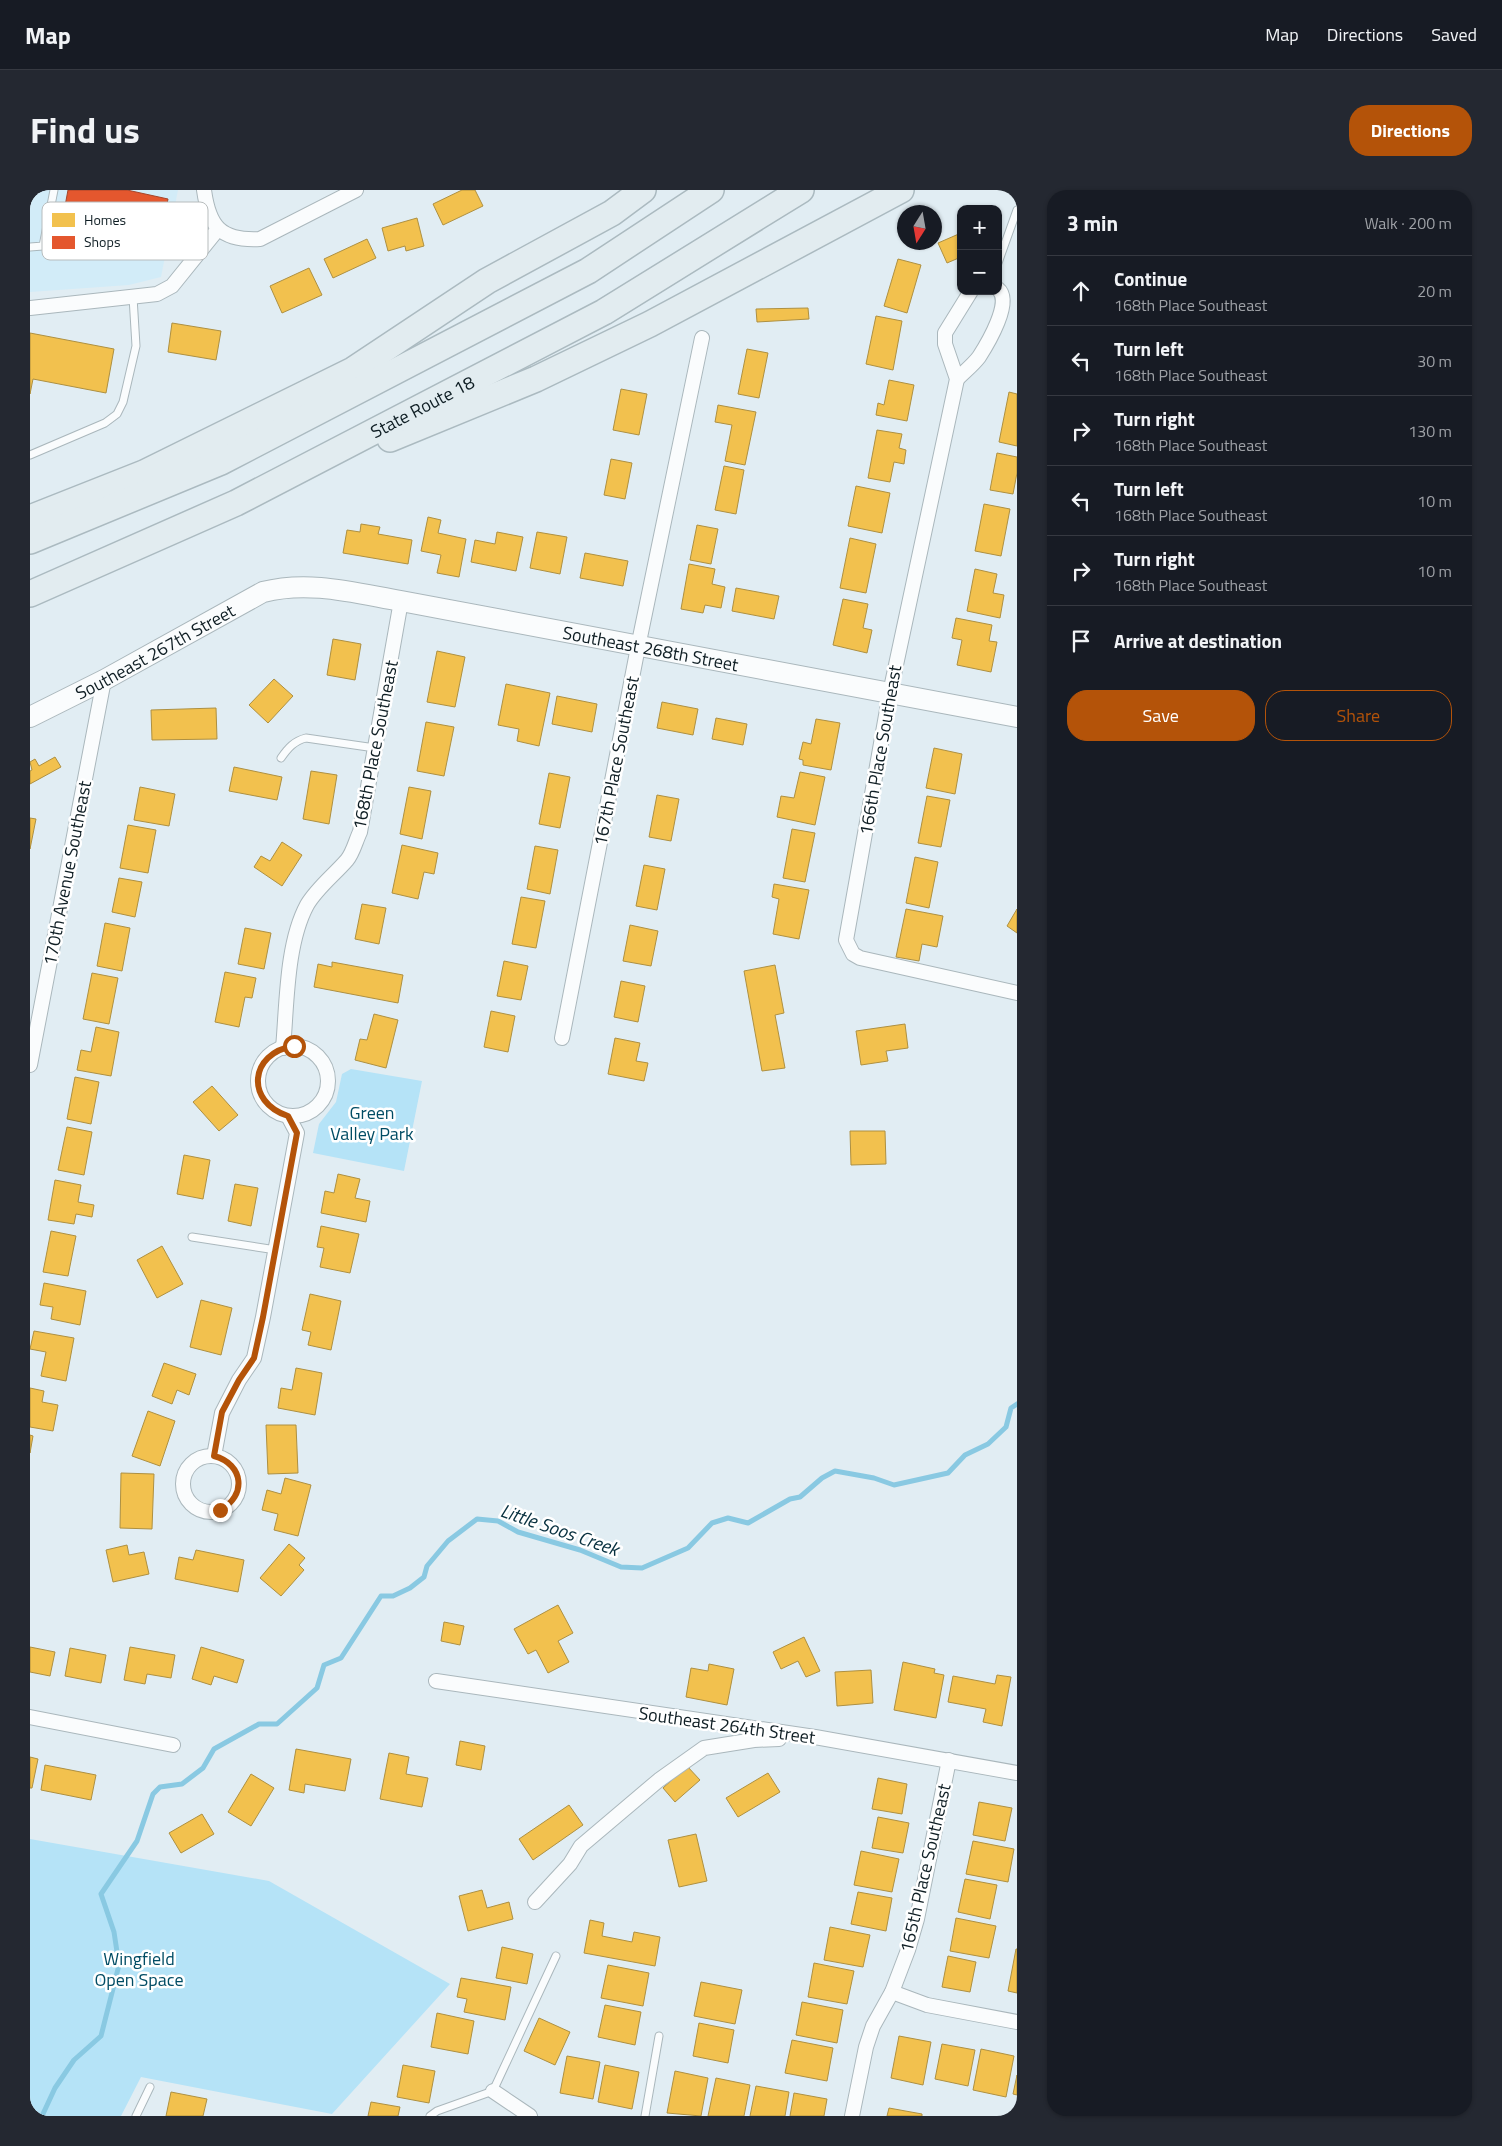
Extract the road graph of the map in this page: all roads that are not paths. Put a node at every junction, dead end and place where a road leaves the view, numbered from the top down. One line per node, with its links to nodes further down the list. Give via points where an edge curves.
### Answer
1 (356, 190): 8 (street, via 260,239 245,240)
2 (644, 190): 20 (highway, via 612,212 487,281 353,370 144,473)
3 (711, 190): 21 (highway, via 588,271 238,453)
4 (801, 190): 19 (highway, State Route 18, via 604,312)
5 (900, 190): 19 (highway, via 650,324 536,379)
6 (1017, 210): 10 (lane)
7 (208, 214): 8 (street)
8 (218, 229): 9 (street)
9 (208, 241)
10 (1002, 252)
11 (193, 260): 14 (street, via 172,286 157,294)
12 (1002, 292): 17 (street, via 1005,304 1000,317 979,357)
13 (969, 295): 17 (street, via 945,333 945,344)
14 (133, 297): 15 (street); 18 (lane, via 136,346 123,402 117,414 105,423)
15 (30, 308)
16 (702, 338): 25 (street, 167th Place Southeast)
17 (957, 379): 27 (street, 166th Place Southeast)
18 (30, 455)
19 (236, 503): 23 (highway, State Route 18)
20 (30, 518)
21 (30, 541)
22 (281, 587): 24 (street, Southeast 268th Street, via 306,586); 26 (street, Southeast 267th Street, via 236,605)
23 (30, 594)
24 (401, 601): 25 (street, Southeast 268th Street); 30 (street, 168th Place Southeast)
25 (638, 647): 27 (street, Southeast 268th Street); 33 (street, 167th Place Southeast)
26 (104, 680): 28 (street, Southeast 267th Street); 35 (street, 170th Avenue Southeast)
27 (890, 693): 29 (street, Southeast 268th Street); 32 (street, 166th Place Southeast, via 846,940 853,954 860,958)
28 (30, 717)
29 (1017, 717)
30 (375, 748): 31 (lane, via 306,738 297,740); 34 (street, 168th Place Southeast, via 360,832 348,858 329,877 301,918 293,946)
31 (281, 758)
32 (1017, 993)
33 (562, 1038)
34 (283, 1048): 36 (street, via 264,1061 258,1084 267,1105); 36 (street, via 305,1048 322,1063 327,1073 325,1095 319,1104 310,1112)
35 (30, 1065)
36 (288, 1116): 38 (street, via 297,1133)
37 (192, 1237): 38 (lane)
38 (276, 1250): 39 (street, via 254,1358 222,1412)
39 (214, 1456): 39 (street, via 205,1456 189,1465 183,1482 183,1491 193,1506 210,1512 228,1506 238,1490 239,1481 231,1464)
40 (436, 1681): 42 (street, Southeast 264th Street)
41 (30, 1717): 43 (street)
42 (815, 1737): 44 (street, Southeast 264th Street); 46 (street, via 754,1740 704,1748 659,1780 581,1846 570,1864)
43 (174, 1745)
44 (949, 1760): 45 (street, Southeast 264th Street); 48 (street, 165th Place Southeast, via 917,1919)
45 (1017, 1773)
46 (534, 1902)
47 (556, 1956): 52 (lane)
48 (892, 1992): 49 (street, via 927,2005); 57 (street, 165th Place Southeast, via 868,2040)
49 (1017, 2022)
50 (659, 2036): 56 (lane)
51 (150, 2087): 53 (lane)
52 (493, 2091): 54 (lane); 55 (street)
53 (136, 2116)
54 (430, 2116)
55 (530, 2116)
56 (645, 2116)
57 (852, 2116)

